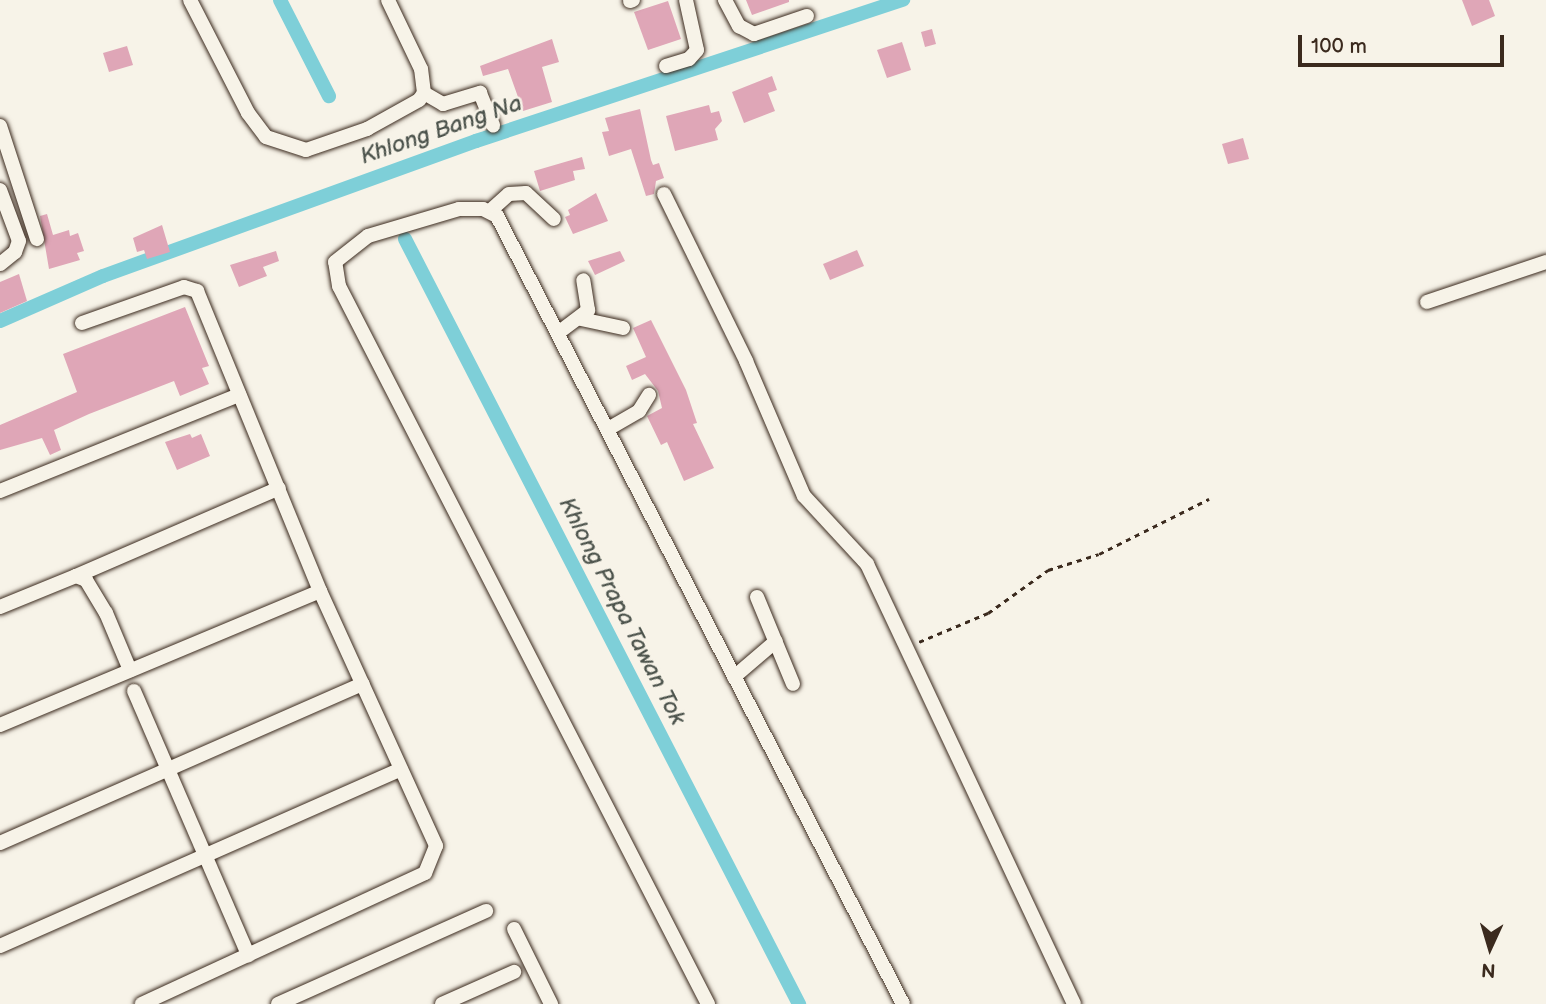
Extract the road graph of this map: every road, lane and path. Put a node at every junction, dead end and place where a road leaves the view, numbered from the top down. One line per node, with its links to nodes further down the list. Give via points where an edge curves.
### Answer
1 (190, 0): 7 (street, via 248,113 278,145 306,150 339,142 404,110)
2 (388, 0): 7 (street, via 421,69)
3 (686, 0): 6 (street, via 697,50 690,59)
4 (725, 0): 5 (street, via 739,26 754,34)
5 (807, 16)
6 (666, 65)
7 (424, 93): 8 (street, via 443,104 480,93)
8 (493, 125)
9 (0, 126): 14 (street)
10 (0, 190): 16 (street, via 19,241 15,252)
11 (664, 194): 34 (street, via 746,361 804,496 867,564)
12 (490, 211): 13 (street, via 509,194 526,192); 22 (street); 55 (street, via 459,209 368,236 335,262 339,286)
13 (554, 219)
14 (37, 239)
15 (1546, 262): 18 (street)
16 (0, 264)
17 (583, 280): 19 (street, via 590,301)
18 (1427, 302)
19 (581, 318): 21 (street); 22 (street)
20 (82, 323): 23 (street, via 192,288)
21 (623, 328)
22 (558, 333): 25 (street)
23 (239, 395): 26 (street); 27 (street)
24 (649, 395): 25 (street, via 639,411)
25 (608, 429): 36 (street)
26 (279, 488): 29 (street); 30 (street)
27 (0, 491)
28 (1209, 499): 34 (path, via 1099,554 1048,570 988,613)
29 (76, 576): 32 (street); 35 (street, via 86,580 106,612)
30 (320, 590): 35 (street); 37 (street)
31 (757, 597): 33 (street)
32 (0, 607)
33 (776, 642): 36 (street); 38 (street)
34 (908, 647): 57 (street)
35 (130, 670): 40 (street)
36 (734, 677): 56 (street)
37 (363, 684): 41 (street); 42 (street)
38 (793, 684)
39 (134, 691): 42 (street)
40 (0, 725)
41 (401, 769): 44 (street); 48 (street, via 436,846 430,868)
42 (165, 773): 43 (street); 44 (street)
43 (0, 843)
44 (204, 858): 47 (street); 48 (street)
45 (486, 911): 50 (street)
46 (514, 929): 54 (street)
47 (0, 946)
48 (248, 955): 51 (street)
49 (514, 972): 53 (street)
50 (305, 998): 52 (street)
51 (142, 1004)
52 (278, 1004)
53 (442, 1004)
54 (551, 1004)
55 (708, 1004)
56 (903, 1004)
57 (1074, 1004)

